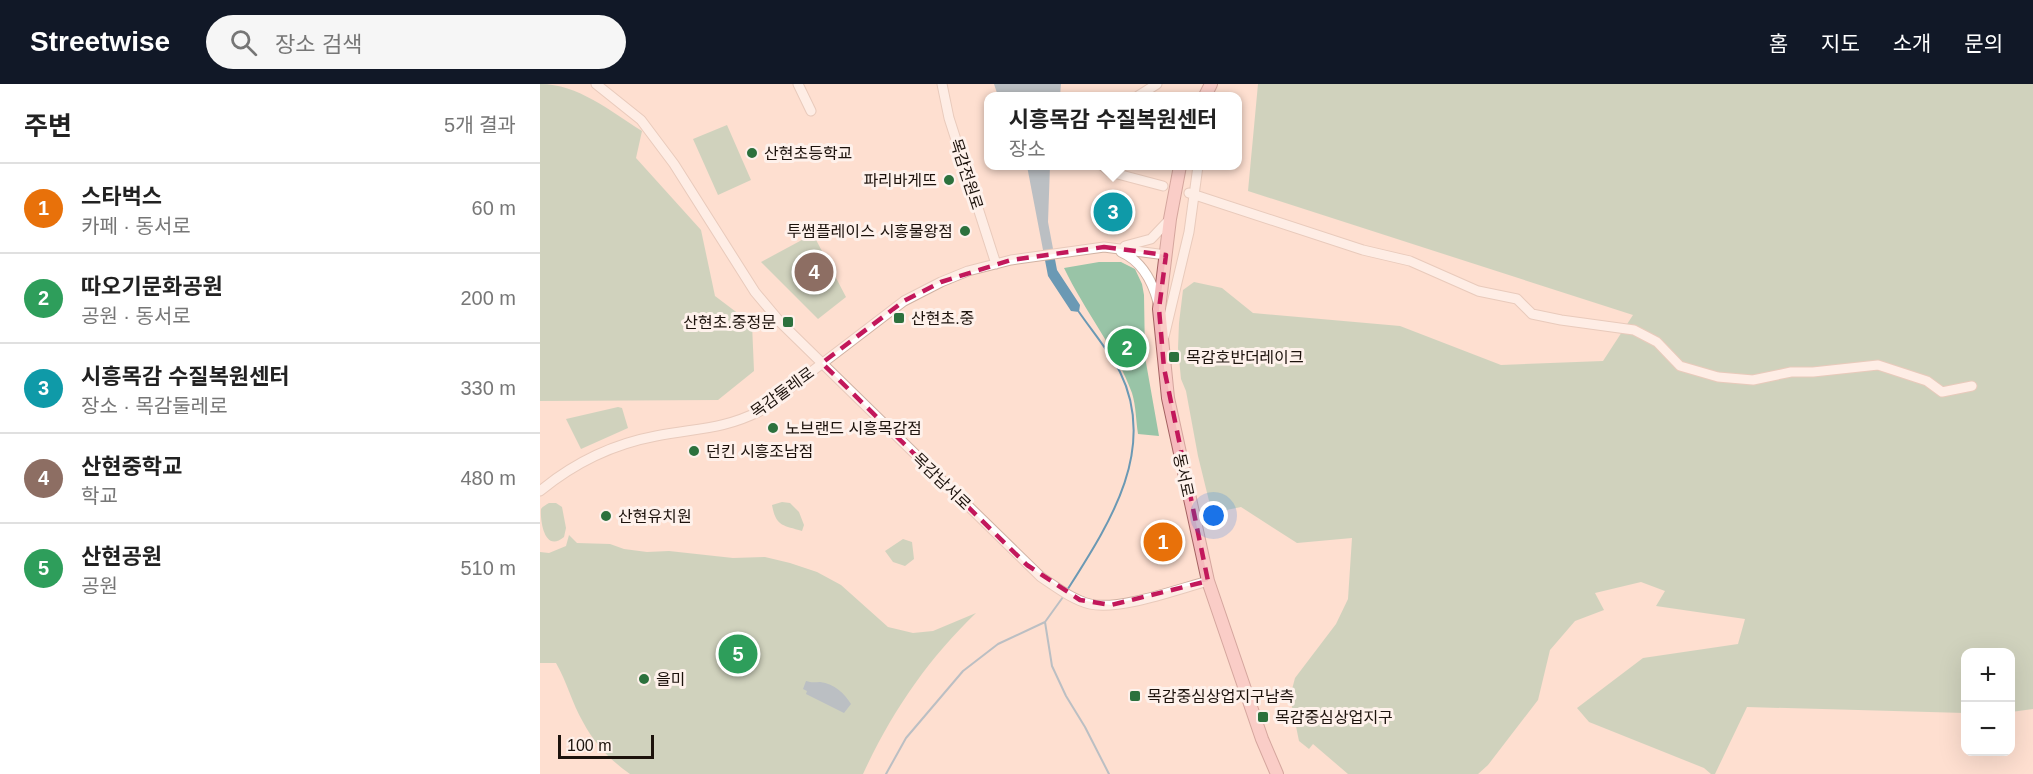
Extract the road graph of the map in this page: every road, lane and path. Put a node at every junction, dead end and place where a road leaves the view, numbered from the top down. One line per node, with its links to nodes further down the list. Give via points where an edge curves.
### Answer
1 (596, 84): 16 (street, 목감남서로, via 641,120 674,164 755,292)
2 (798, 84): 4 (street)
3 (942, 84): 13 (street, 목감전원로, via 949,118)
4 (811, 111)
5 (1108, 170): 8 (street)
6 (1179, 170): 10 (main road, 동서로)
7 (1197, 170): 9 (street)
8 (1163, 186)
9 (1192, 195): 15 (street, via 1189,232); 17 (street, via 1363,250 1410,261 1478,291 1517,299 1532,314 1634,330 1657,342 1680,366 1718,377 1753,380 1791,372 1878,365 1928,381 1942,392)
10 (1170, 219): 11 (street, via 1143,243); 12 (main road, 동서로)
11 (1104, 247): 12 (street); 13 (street, 목감둘레로); 14 (street, via 1124,253 1142,267 1155,291)
12 (1166, 255): 14 (main road, 동서로)
13 (996, 264): 16 (street, 목감둘레로, via 940,282 904,301)
14 (1159, 309): 15 (main road, 동서로)
15 (1162, 345): 19 (main road, 동서로, via 1170,408)
16 (822, 363): 18 (street, 목감둘레로, via 746,418 718,427 628,442 587,459); 19 (street, 목감남서로, via 1027,565 1061,590 1091,604 1111,605)
17 (1972, 386)
18 (540, 491)
19 (1208, 581): 20 (main road, 동서로)
20 (1277, 774)

